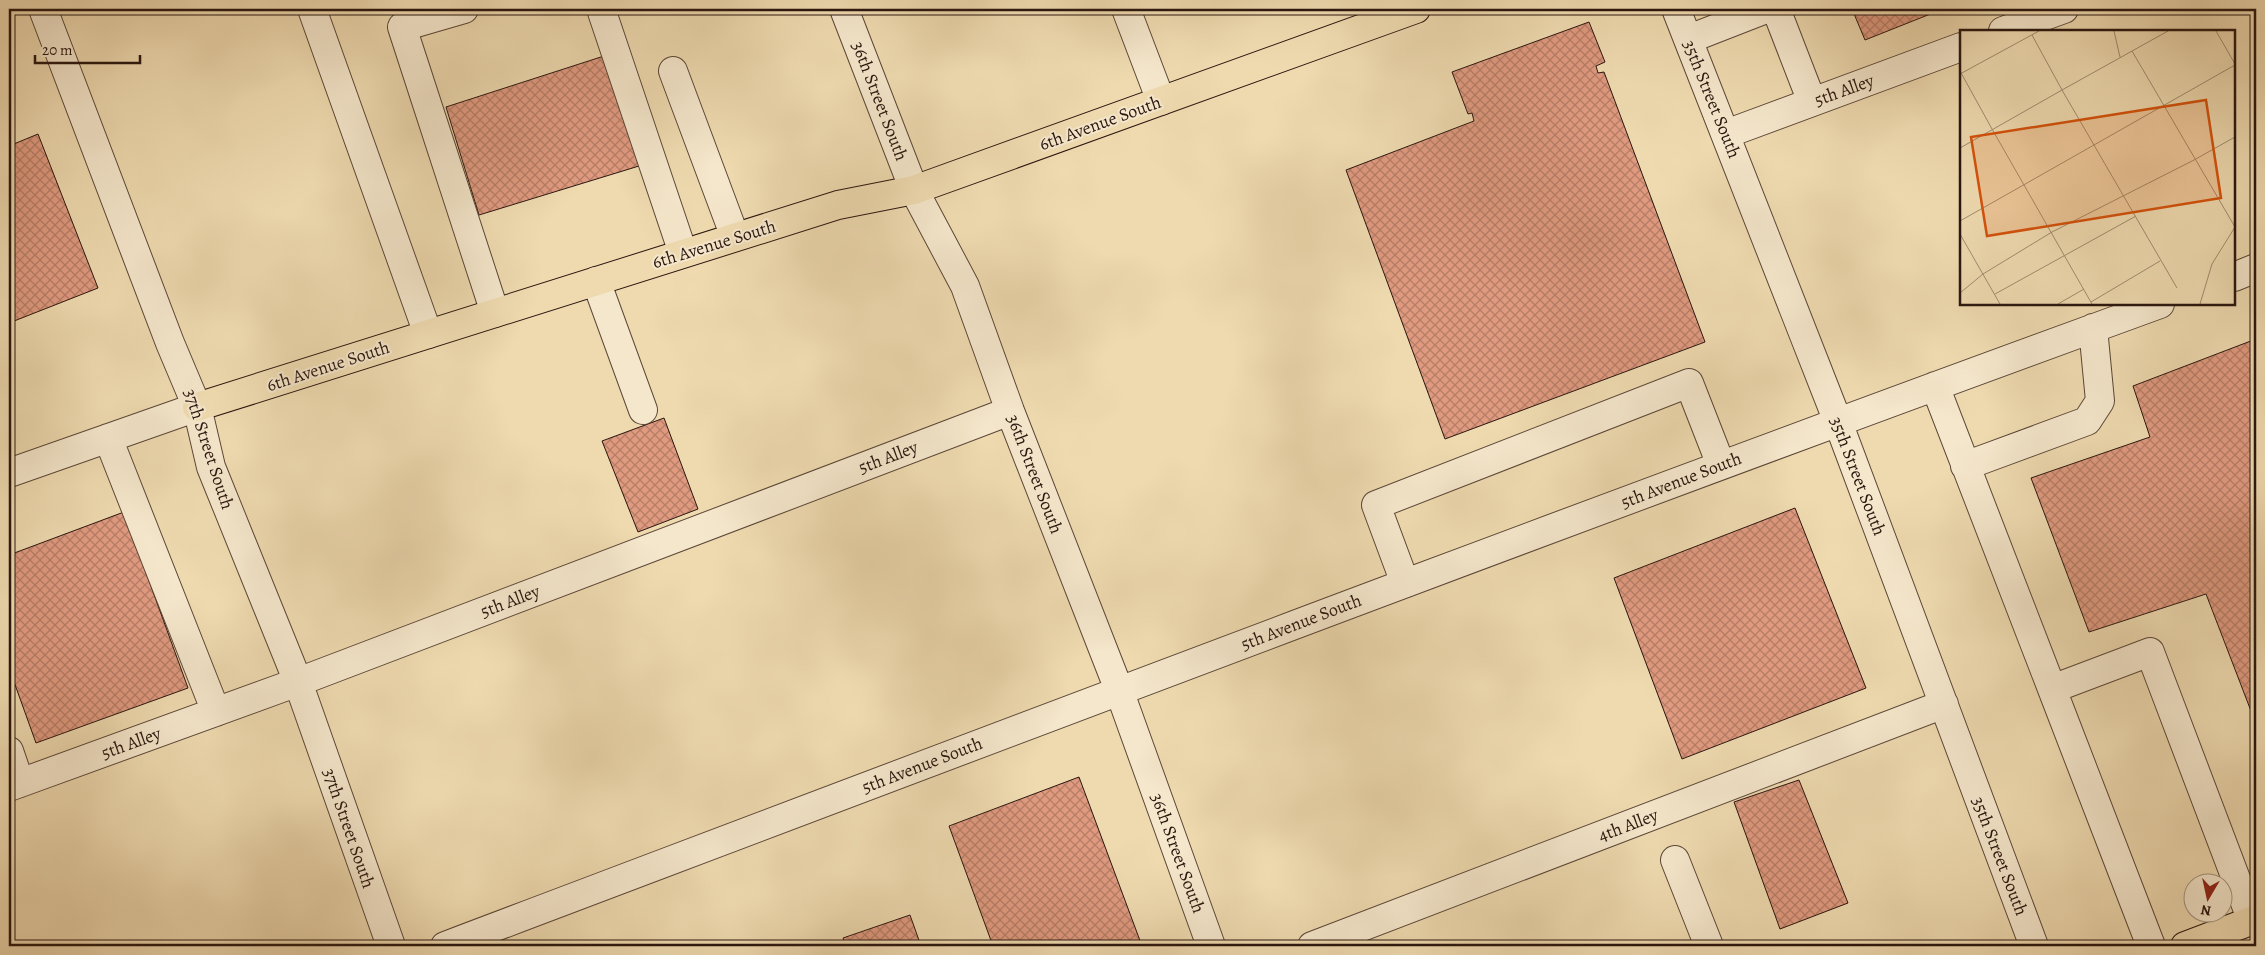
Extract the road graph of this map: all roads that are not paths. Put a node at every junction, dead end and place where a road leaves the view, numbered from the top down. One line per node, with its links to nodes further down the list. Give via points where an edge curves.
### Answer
1 (42, 9): 30 (street, 37th Street South)
2 (312, 9): 28 (street)
3 (464, 9): 26 (street, via 402,27)
4 (601, 9): 21 (street)
5 (844, 9): 19 (street, 36th Street South)
6 (1126, 9): 16 (street)
7 (1416, 9): 16 (main road, 6th Avenue South)
8 (1676, 9): 13 (street, 35th Street South)
9 (1766, 9): 13 (street)
10 (1776, 9): 17 (street)
11 (2064, 9): 12 (street)
12 (2006, 30)
13 (1689, 39): 18 (street, 35th Street South)
14 (1960, 47): 17 (street, 5th Alley)
15 (673, 71): 20 (street)
16 (1161, 101): 19 (main road, 6th Avenue South)
17 (1812, 102): 18 (street, 5th Alley)
18 (1726, 134): 33 (street, 35th Street South)
19 (914, 190): 20 (main road, 6th Avenue South, via 838,205); 32 (street, 36th Street South, via 965,286)
20 (735, 238): 21 (main road, 6th Avenue South)
21 (683, 253): 24 (main road, 6th Avenue South)
22 (2256, 268): 23 (street)
23 (2235, 277)
24 (596, 281): 26 (main road, 6th Avenue South); 31 (street)
25 (2157, 305): 27 (street, 5th Avenue South)
26 (495, 313): 28 (main road, 6th Avenue South)
27 (2093, 328): 29 (street, 5th Avenue South); 36 (street, via 2100,401 2087,421)
28 (428, 334): 30 (main road, 6th Avenue South)
29 (1935, 386): 33 (street, 5th Avenue South); 36 (street)
30 (197, 407): 34 (street, 6th Avenue South); 39 (street, 37th Street South, via 211,467)
31 (643, 410)
32 (1010, 410): 39 (street, 5th Alley); 41 (street, 36th Street South)
33 (1838, 422): 35 (street, 5th Avenue South); 42 (street, 35th Street South)
34 (108, 438): 37 (street, 6th Avenue South); 43 (street)
35 (1721, 465): 38 (street, 5th Avenue South); 38 (street, via 1689,383 1376,505)
36 (1965, 466): 40 (street)
37 (9, 473)
38 (1405, 583): 41 (street, 5th Avenue South)
39 (298, 682): 43 (street, 5th Alley); 48 (street, 37th Street South)
40 (2052, 689): 47 (street, via 2150,652); 54 (street)
41 (1119, 690): 49 (street, 5th Avenue South); 50 (street, 36th Street South)
42 (1944, 704): 51 (street, 4th Alley); 53 (street, 35th Street South)
43 (216, 712): 45 (street, 5th Alley)
44 (9, 751): 45 (street)
45 (14, 785)
46 (1675, 860): 52 (street)
47 (2254, 920): 55 (main road)
48 (391, 946)
49 (445, 946)
50 (1211, 946)
51 (1312, 946)
52 (1709, 946)
53 (2034, 946)
54 (2151, 946)
55 (2185, 946)

